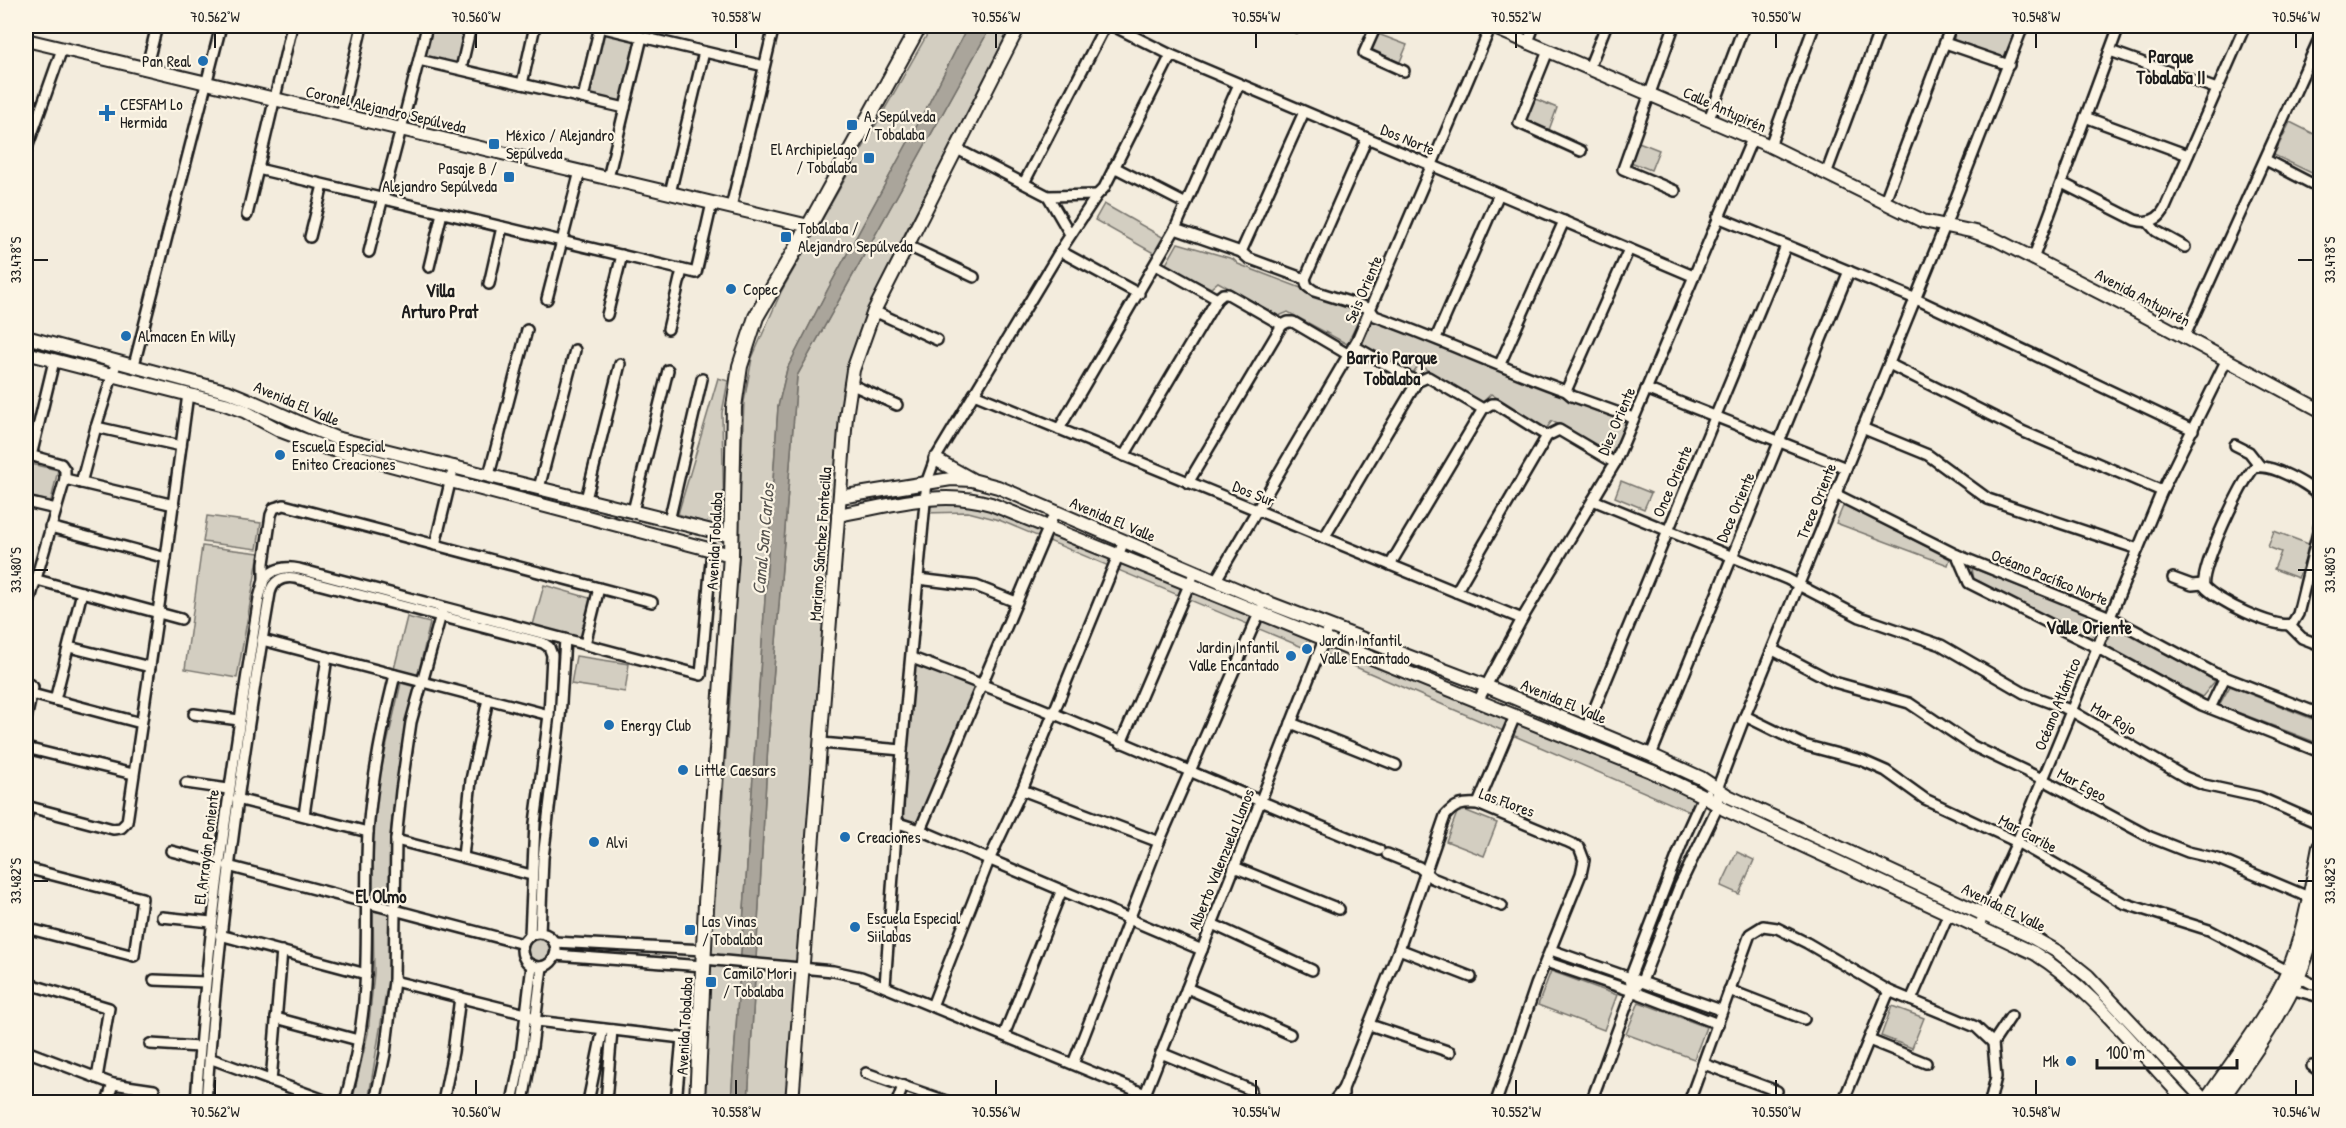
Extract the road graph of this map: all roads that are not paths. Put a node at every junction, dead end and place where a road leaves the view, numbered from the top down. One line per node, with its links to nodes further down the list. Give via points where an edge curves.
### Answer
1 (157, 26): 42 (street)
2 (221, 26): 45 (street)
3 (292, 26): 51 (street)
4 (362, 26): 54 (street)
5 (427, 26): 38 (street)
6 (471, 26): 43 (street)
7 (535, 26): 46 (street)
8 (600, 26): 28 (street); 50 (street)
9 (774, 26): 40 (street)
10 (892, 26): 26 (street)
11 (1019, 26): 61 (street, Mariano Sánchez Fontecilla)
12 (1105, 26): 72 (street)
13 (1113, 26): 37 (street, Dos Norte)
14 (1376, 26): 44 (street, via 1364,53)
15 (1491, 26): 31 (street, Calle Antupirén); 66 (street, Seis Oriente)
16 (1534, 26): 31 (street)
17 (1606, 26): 41 (street)
18 (1674, 26): 49 (street)
19 (1744, 26): 56 (street)
20 (1814, 26): 60 (street)
21 (1881, 26): 70 (street)
22 (1938, 26): 27 (street)
23 (2023, 26): 39 (street, Trece Oriente)
24 (2118, 26): 35 (street)
25 (2245, 26): 48 (street)
26 (918, 28): 91 (main road, Avenida Tobalaba)
27 (1950, 28): 32 (street)
28 (642, 37): 36 (street); 52 (street)
29 (2320, 37): 65 (street)
30 (26, 40): 33 (street, Coronel Alejandro Sepúlveda)
31 (1528, 42): 34 (street, Calle Antupirén)
32 (1945, 43): 39 (street); 83 (street)
33 (63, 49): 42 (street, Coronel Alejandro Sepúlveda); 62 (street)
34 (1548, 51): 41 (street, Calle Antupirén); 63 (street, via 1520,123)
35 (2110, 51): 48 (street); 55 (street)
36 (704, 52): 40 (street); 77 (street)
37 (1171, 55): 47 (street, Dos Norte); 67 (street)
38 (419, 60): 43 (street); 57 (street)
39 (2009, 65): 92 (street, Trece Oriente)
40 (764, 66): 85 (street)
41 (1589, 68): 49 (street, Calle Antupirén)
42 (146, 69): 45 (street, Coronel Alejandro Sepúlveda)
43 (461, 69): 46 (street)
44 (1404, 71)
45 (208, 83): 51 (street, Coronel Alejandro Sepúlveda); 139 (street)
46 (522, 84): 50 (street)
47 (1239, 84): 53 (street, Dos Norte); 84 (street)
48 (2217, 89): 64 (street)
49 (1649, 93): 56 (street, Calle Antupirén); 76 (street, via 1623,169)
50 (583, 98): 52 (street)
51 (274, 99): 54 (street, Coronel Alejandro Sepúlveda); 68 (street)
52 (625, 108): 71 (street)
53 (1304, 112): 58 (street, Dos Norte); 104 (street)
54 (341, 115): 57 (street, Coronel Alejandro Sepúlveda)
55 (2085, 117): 64 (street); 73 (street)
56 (1709, 119): 59 (street, Calle Antupirén)
57 (401, 129): 69 (street, Coronel Alejandro Sepúlveda); 81 (street)
58 (1367, 138): 66 (street, Dos Norte); 113 (street)
59 (1752, 139): 60 (street, Calle Antupirén); 88 (street, Diez Oriente)
60 (1770, 146): 70 (street, Calle Antupirén)
61 (957, 148): 72 (street); 98 (street, Mariano Sánchez Fontecilla)
62 (26, 151)
63 (1581, 151)
64 (2188, 155): 90 (street, via 2165,208)
65 (2266, 160): 75 (street); 127 (street)
66 (1431, 165): 78 (street, Dos Norte); 119 (street, Seis Oriente)
67 (1114, 167): 79 (street); 84 (street)
68 (258, 169): 74 (street); 87 (street)
69 (580, 171): 71 (street, Coronel Alejandro Sepúlveda); 97 (street)
70 (1826, 174): 83 (street, Calle Antupirén)
71 (608, 178): 77 (street, Coronel Alejandro Sepúlveda)
72 (1023, 183): 80 (street)
73 (2062, 183): 90 (street, via 2135,220); 106 (street)
74 (323, 185): 81 (street); 96 (street)
75 (2320, 188)
76 (1675, 191)
77 (670, 193): 82 (street, Coronel Alejandro Sepúlveda)
78 (1499, 194): 89 (street, Dos Norte); 126 (street)
79 (1097, 195): 80 (street); 95 (street)
80 (1048, 196): 95 (street)
81 (382, 199): 86 (street); 103 (street)
82 (712, 202): 85 (street, Coronel Alejandro Sepúlveda); 109 (street, via 696,273)
83 (1884, 202): 92 (street, Calle Antupirén, via 1923,221)
84 (1186, 204): 94 (street)
85 (731, 207): 91 (street, Coronel Alejandro Sepúlveda)
86 (442, 213): 93 (street); 108 (street)
87 (247, 215)
88 (1718, 217): 99 (street); 111 (street, Diez Oriente)
89 (1564, 221): 101 (street, Dos Norte); 137 (street)
90 (2148, 222): 100 (street, via 2156,231)
91 (809, 226): 200 (main road, Avenida Tobalaba, via 756,317 740,366 734,407)
92 (1945, 226): 106 (street, Avenida Antupirén, via 1985,236); 118 (street, Trece Oriente)
93 (502, 227): 97 (street); 114 (street)
94 (1175, 229): 104 (street); 107 (street)
95 (1070, 234): 102 (street)
96 (310, 237)
97 (562, 241): 105 (street); 116 (street)
98 (906, 245): 112 (street); 120 (street, Mariano Sánchez Fontecilla)
99 (1786, 246): 110 (street); 154 (street, Once Oriente)
100 (2186, 247)
101 (1629, 249): 111 (street, Dos Norte); 148 (street)
102 (1060, 251): 115 (street); 150 (street)
103 (369, 252)
104 (1241, 252): 113 (street)
105 (622, 255): 109 (street); 121 (street)
106 (2032, 259): 127 (street, Avenida Antupirén)
107 (1156, 265): 115 (street); 117 (street)
108 (429, 267)
109 (682, 270): 123 (street)
110 (1849, 272): 118 (street); 161 (street, Doce Oriente)
111 (1693, 276): 146 (street, Diez Oriente)
112 (974, 277)
113 (1305, 279): 119 (street, via 1314,291)
114 (489, 284)
115 (1139, 294): 158 (street)
116 (547, 299)
117 (1217, 299): 122 (street, via 1228,294); 165 (street)
118 (1916, 299): 138 (street, Trece Oriente); 159 (street)
119 (1370, 309): 126 (street, via 1376,316); 129 (street, Seis Oriente)
120 (874, 311): 128 (street); 145 (street, Mariano Sánchez Fontecilla)
121 (607, 315)
122 (1282, 325): 132 (street, via 1293,322); 177 (street)
123 (668, 329)
124 (527, 330): 171 (street)
125 (26, 337): 135 (street, Avenida El Valle)
126 (1436, 338): 137 (street)
127 (2184, 338): 134 (street, Avenida Antupirén)
128 (937, 340)
129 (1354, 345): 132 (street, Seis Oriente); 144 (street)
130 (575, 350): 178 (street)
131 (26, 353): 133 (street, Avenida El Valle)
132 (1349, 355): 190 (street, Seis Oriente)
133 (54, 361): 141 (street, Avenida El Valle); 164 (street)
134 (2226, 361): 153 (street, Avenida Antupirén); 159 (street, Océano Atlántico)
135 (117, 362): 139 (street, Avenida El Valle); 141 (street)
136 (620, 364): 183 (street)
137 (1500, 364): 148 (street, via 1509,371)
138 (1889, 364): 157 (street, Trece Oriente); 179 (street, via 2024,432)
139 (134, 365): 142 (street, Avenida El Valle)
140 (668, 370): 189 (street)
141 (112, 376): 147 (street, Avenida El Valle); 156 (street)
142 (177, 376): 147 (street, via 171,385); 168 (street, Avenida El Valle, via 255,402 336,438)
143 (702, 379): 194 (street)
144 (1417, 382): 152 (street, via 1428,377); 201 (street)
145 (850, 384): 151 (street); 181 (street, Mariano Sánchez Fontecilla)
146 (1646, 389): 154 (street); 155 (street, Diez Oriente)
147 (174, 391): 149 (street, Avenida El Valle)
148 (1566, 391): 155 (street)
149 (188, 394): 163 (street); 174 (street, Avenida El Valle, via 244,411 281,431 326,448)
150 (974, 394): 158 (street, Dos Sur); 166 (street)
151 (897, 405)
152 (1483, 409): 160 (street, via 1496,404); 213 (street)
153 (2320, 410)
154 (1715, 416): 161 (street); 199 (street, Once Oriente)
155 (1634, 418): 167 (street, Diez Oriente)
156 (96, 427): 163 (street); 176 (street)
157 (1862, 428): 170 (street, Trece Oriente); 205 (street, via 1928,455 1988,499)
158 (1059, 429): 165 (street, Dos Sur)
159 (2193, 430): 179 (street, Océano Atlántico)
160 (1547, 436): 167 (street, via 1560,430); 228 (street)
161 (1778, 441): 170 (street); 210 (street, Doce Oriente)
162 (2235, 445): 169 (street, via 2249,452)
163 (181, 446): 187 (street)
164 (28, 455): 172 (street, via 61,464)
165 (1124, 456): 177 (street, Dos Sur)
166 (935, 459): 173 (street); 175 (street)
167 (1614, 463): 185 (street, Diez Oriente)
168 (454, 466): 171 (street, Avenida El Valle); 174 (street)
169 (2260, 466): 182 (street, via 2314,490); 223 (street, via 2251,472 2224,524)
170 (1846, 468): 180 (street, Trece Oriente)
171 (489, 475): 178 (street, Avenida El Valle)
172 (64, 479): 176 (street); 188 (street)
173 (972, 480): 175 (street, Avenida El Valle); 191 (street, Avenida El Valle)
174 (450, 481): 198 (street, Avenida El Valle); 203 (street)
175 (927, 481): 181 (street, Avenida El Valle); 184 (street)
176 (81, 483): 187 (street)
177 (1188, 483): 190 (street, Dos Sur)
178 (539, 488): 183 (street, Avenida El Valle)
179 (2162, 491): 205 (street, Océano Atlántico)
180 (1836, 494): 207 (street, Océano Pacífico Norte); 225 (street, Trece Oriente)
181 (840, 497): 192 (street, Mariano Sánchez Fontecilla)
182 (2320, 497)
183 (586, 499): 189 (street, Avenida El Valle)
184 (925, 499): 192 (street, Avenida El Valle); 197 (street, Avenida El Valle, via 969,498); 220 (street)
185 (1593, 500): 199 (street, Mar Rojo); 241 (street, Diez Oriente)
186 (26, 502): 188 (street)
187 (174, 505): 211 (street)
188 (56, 509): 196 (street)
189 (633, 511): 193 (street, Avenida El Valle)
190 (1257, 511): 201 (street, Dos Sur); 222 (street, Seis Oriente)
191 (1055, 512): 197 (street); 202 (street, Avenida El Valle)
192 (838, 515): 277 (street, Mariano Sánchez Fontecilla)
193 (654, 516): 194 (street, Avenida El Valle); 198 (street, via 650,526)
194 (669, 521): 200 (street, Avenida El Valle)
195 (2320, 524): 212 (street)
196 (50, 527): 211 (street); 218 (street)
197 (1049, 527): 209 (street, Avenida El Valle); 234 (street)
198 (636, 528): 204 (street, Avenida El Valle)
199 (1668, 530): 210 (street, Mar Rojo); 276 (street, Once Oriente)
200 (732, 536): 206 (main road, Avenida Tobalaba)
201 (1324, 538): 213 (street, Dos Sur)
202 (1124, 541): 209 (street); 216 (street, Avenida El Valle)
203 (435, 545): 208 (street, El Arrayán Poniente, via 279,505 273,510); 226 (street)
204 (712, 549): 206 (street, Avenida El Valle); 246 (street, Avenida Tobalaba, via 701,675)
205 (2138, 549): 239 (street, Océano Atlántico)
206 (731, 555): 342 (main road, Avenida Tobalaba)
207 (1957, 555): 239 (street, Océano Pacífico Norte); 249 (street, via 1969,584)
208 (265, 556): 214 (street); 221 (street, El Arrayán Poniente)
209 (1117, 556): 224 (street, Avenida El Valle); 267 (street)
210 (1731, 556): 225 (street, Mar Rojo); 282 (street, Doce Oriente)
211 (166, 558): 235 (street)
212 (2316, 559): 215 (street)
213 (1390, 565): 228 (street, Dos Sur)
214 (289, 568): 221 (street, via 271,573); 231 (street)
215 (2309, 570): 217 (street); 242 (street, via 2298,614)
216 (1195, 572): 222 (street, Avenida El Valle); 224 (street)
217 (2320, 575)
218 (30, 578): 227 (street); 237 (street)
219 (2173, 578): 223 (street, via 2192,585)
220 (918, 579): 234 (street, via 976,586); 252 (street)
221 (264, 580): 229 (street, El Arrayán Poniente)
222 (1216, 580): 232 (street, Avenida El Valle)
223 (2203, 584): 242 (street, via 2211,593 2254,616)
224 (1190, 585): 238 (street, Avenida El Valle); 278 (street)
225 (1797, 585): 250 (street, Trece Oriente); 265 (street, Mar Rojo, via 1860,617 1941,645 2024,693)
226 (599, 588): 233 (street); 246 (street)
227 (82, 592): 235 (street); 248 (street)
228 (1456, 592): 241 (street, Dos Sur)
229 (259, 598): 230 (street); 273 (street, El Arrayán Poniente)
230 (269, 599): 231 (street, El Arrayán Poniente, via 279,580 291,577); 245 (street, El Arrayán Poniente)
231 (395, 599): 236 (street)
232 (1264, 601): 238 (street); 243 (street, Avenida El Valle)
233 (652, 602)
234 (1016, 602): 258 (street)
235 (158, 612): 240 (street); 253 (street)
236 (441, 612): 244 (street); 257 (street); 269 (street, via 549,647)
237 (26, 613)
238 (1259, 614): 243 (street, Avenida El Valle); 284 (street)
239 (2110, 617): 249 (street, Océano Atlántico); 255 (street, Océano Pacífico Norte)
240 (181, 618)
241 (1522, 619): 259 (street, Diez Oriente)
242 (2289, 625): 247 (street, via 2302,638)
243 (1326, 633): 259 (street, Avenida El Valle); 263 (street, Avenida El Valle); 275 (street, Alberto Valenzuela Llanos)
244 (564, 639): 246 (street); 330 (street, via 560,718)
245 (262, 640): 251 (street); 292 (street, El Arrayán Poniente)
246 (585, 644)
247 (2320, 645)
248 (69, 647): 253 (street); 262 (street)
249 (2096, 647): 264 (street); 265 (street, Océano Atlántico)
250 (1773, 650): 271 (street, Trece Oriente); 286 (street, Mar Egeo, via 1834,682 1909,703 1973,746)
251 (327, 657): 254 (street); 297 (street)
252 (912, 658): 258 (street); 280 (street)
253 (150, 667): 274 (street)
254 (395, 675): 257 (street); 302 (street, via 376,759)
255 (2225, 677): 264 (street); 268 (street, Océano Pacífico Norte)
256 (28, 682): 260 (street, via 33,687)
257 (421, 682): 261 (street); 303 (street, via 411,722)
258 (982, 684): 267 (street); 301 (street)
259 (1486, 686): 263 (street, Diez Oriente); 276 (street, Avenida El Valle)
260 (32, 694): 262 (street); 272 (street)
261 (488, 699): 269 (street); 308 (street, via 471,780)
262 (55, 700): 274 (street)
263 (1478, 701): 270 (street, Avenida El Valle)
264 (2210, 708): 281 (street)
265 (2070, 710): 286 (street, Océano Atlántico); 300 (street, Mar Rojo, via 2186,777 2204,785 2259,796)
266 (195, 714): 273 (street)
267 (1052, 714): 278 (street); 290 (street)
268 (2320, 714)
269 (549, 715): 315 (street)
270 (1515, 716): 291 (street, Avenida El Valle, via 1652,771); 294 (street)
271 (1745, 716): 289 (street, Trece Oriente); 305 (street, Mar Caribe, via 1804,745 1886,771 1925,799)
272 (26, 719)
273 (239, 720): 288 (street, El Arrayán Poniente)
274 (141, 723): 285 (street)
275 (1291, 723): 283 (street); 293 (street, Alberto Valenzuela Llanos)
276 (1586, 729): 282 (street, Avenida El Valle)
277 (821, 743): 280 (street); 346 (street, Mariano Sánchez Fontecilla)
278 (1121, 743): 284 (street)
279 (26, 748): 285 (street)
280 (902, 750): 299 (street)
281 (2320, 752)
282 (1651, 755): 289 (street, Avenida El Valle)
283 (1396, 765)
284 (1189, 771): 293 (street); 304 (street)
285 (133, 774): 296 (street, via 127,822 121,828)
286 (2042, 779): 305 (street, Océano Atlántico); 317 (street, Mar Egeo, via 2150,837 2218,859)
287 (186, 783): 288 (street)
288 (228, 789): 310 (street, El Arrayán Poniente)
289 (1717, 789): 291 (street); 295 (street, Trece Oriente); 323 (street, Avenida El Valle)
290 (1022, 790): 304 (street); 309 (street)
291 (1703, 796): 295 (street, Avenida El Valle); 351 (street, Trece Oriente)
292 (237, 799): 297 (street); 311 (street, El Arrayán Poniente)
293 (1260, 802): 312 (street, Alberto Valenzuela Llanos); 314 (street)
294 (1478, 804): 314 (street, Las Flores, via 1462,803 1444,816); 338 (street, Las Flores, via 1579,847 1584,861 1581,874)
295 (1718, 806): 322 (street, Avenida El Valle); 354 (street, Trece Oriente, via 1679,887)
296 (27, 807): 298 (street)
297 (304, 816): 302 (street)
298 (26, 819)
299 (898, 823): 301 (street); 357 (street)
300 (2320, 824)
301 (920, 830): 309 (street)
302 (368, 832): 318 (street)
303 (396, 840): 308 (street); 321 (street)
304 (1159, 842): 325 (street)
305 (2017, 842): 323 (street, Océano Atlántico); 348 (street, Mar Caribe, via 2123,903 2209,930)
306 (2320, 847): 317 (main road)
307 (171, 851): 310 (street)
308 (463, 857): 315 (street)
309 (989, 860): 316 (street); 367 (street)
310 (218, 863): 326 (street, El Arrayán Poniente)
311 (228, 866): 318 (street); 331 (street, El Arrayán Poniente)
312 (1234, 867): 320 (street); 327 (street, Alberto Valenzuela Llanos)
313 (26, 868): 328 (street, via 142,898 134,956)
314 (1425, 872): 319 (street); 336 (street, Las Flores)
315 (531, 875): 330 (street)
316 (1060, 892): 325 (street); 378 (street)
317 (2317, 899): 348 (main road)
318 (367, 903): 321 (street); 349 (street)
319 (1502, 906)
320 (1339, 909)
321 (396, 910): 334 (street); 353 (street)
322 (1948, 915): 329 (street, Avenida El Valle); 366 (street)
323 (1985, 915): 329 (street, Océano Atlántico); 333 (street, Avenida El Valle)
324 (162, 917): 326 (street)
325 (1129, 919): 337 (street); 389 (street)
326 (211, 922): 355 (street, El Arrayán Poniente)
327 (1212, 924): 337 (street, Alberto Valenzuela Llanos); 347 (street)
328 (26, 928)
329 (1978, 928): 340 (street, Avenida El Valle)
330 (535, 934): 332 (street, via 546,934); 334 (street)
331 (220, 935): 339 (street); 387 (street, El Arrayán Poniente)
332 (554, 942): 335 (street); 341 (street)
333 (2040, 942): 340 (street); 427 (street, Avenida El Valle, via 2088,976)
334 (522, 944): 345 (street, via 523,956)
335 (643, 947): 342 (street); 343 (street)
336 (1399, 949): 350 (street); 374 (street, Las Flores)
337 (1202, 950): 358 (street, Alberto Valenzuela Llanos)
338 (1551, 950): 344 (street, Las Flores); 351 (street)
339 (282, 951): 349 (street); 371 (street)
340 (2034, 953): 426 (street, Avenida El Valle, via 2075,982)
341 (555, 955): 343 (street); 345 (street, via 548,964)
342 (704, 958): 343 (street); 346 (street); 415 (main road, Avenida Tobalaba)
343 (642, 960)
344 (1546, 962): 362 (street); 421 (street, Las Flores)
345 (537, 966): 369 (street); 373 (street)
346 (802, 968): 357 (street, via 833,970); 416 (street, Mariano Sánchez Fontecilla)
347 (1312, 970)
348 (2294, 973): 359 (main road); 360 (street, Mar Caribe)
349 (366, 974): 379 (street)
350 (1471, 977)
351 (1630, 978): 354 (street); 362 (street, Trece Oriente)
352 (154, 980): 355 (street)
353 (394, 981): 364 (street); 408 (street)
354 (1642, 981): 362 (street, Trece Oriente); 368 (street)
355 (205, 982): 383 (street, El Arrayán Poniente)
356 (26, 983): 394 (street, via 109,1008)
357 (885, 986): 367 (street)
358 (1187, 988): 377 (street); 385 (street, Alberto Valenzuela Llanos)
359 (2286, 988): 365 (street); 427 (main road); 428 (main road, via 2276,1017)
360 (2320, 988)
361 (1729, 990): 363 (street, via 1749,934 1763,926 1777,928 1807,943); 368 (street); 372 (street)
362 (1632, 991): 375 (street); 422 (street, Trece Oriente)
363 (1889, 991): 366 (street); 380 (street)
364 (460, 997): 369 (street); 409 (street)
365 (2320, 997)
366 (1911, 1000): 381 (street, via 1976,1027)
367 (932, 1006): 378 (street)
368 (1721, 1010): 375 (street)
369 (526, 1014): 373 (street); 410 (street)
370 (2011, 1016): 381 (street)
371 (276, 1018): 379 (street); 395 (street)
372 (1804, 1019)
373 (536, 1021): 376 (street); 411 (street)
374 (1370, 1024): 386 (street); 398 (street, Las Flores)
375 (1718, 1024): 390 (street)
376 (608, 1030): 412 (street); 413 (street); 414 (street, via 682,1038)
377 (1290, 1034)
378 (1004, 1035): 389 (street)
379 (358, 1040): 407 (street)
380 (1869, 1040): 388 (street); 424 (street)
381 (1993, 1043): 425 (street, via 1996,1077)
382 (150, 1044): 383 (street)
383 (199, 1047): 404 (street, El Arrayán Poniente)
384 (26, 1051): 394 (street)
385 (1161, 1053): 400 (street); 402 (street, Alberto Valenzuela Llanos)
386 (1450, 1053)
387 (209, 1058): 395 (street); 405 (street, El Arrayán Poniente)
388 (1926, 1063)
389 (1073, 1064): 402 (street)
390 (1704, 1064): 401 (street); 423 (street)
391 (2312, 1066): 392 (street)
392 (2320, 1072)
393 (866, 1073): 397 (street)
394 (97, 1078): 396 (street)
395 (271, 1081): 406 (street)
396 (113, 1084): 399 (street); 403 (street)
397 (903, 1086): 417 (street); 418 (street)
398 (1343, 1089): 419 (street, Las Flores); 420 (street)
399 (154, 1090)
400 (1251, 1090)
401 (1777, 1091)
402 (1143, 1098)
403 (107, 1102)
404 (196, 1102)
405 (206, 1102)
406 (330, 1102)
407 (345, 1102)
408 (375, 1102)
409 (443, 1102)
410 (512, 1102)
411 (523, 1102)
412 (588, 1102)
413 (606, 1102)
414 (676, 1102)
415 (697, 1102)
416 (792, 1102)
417 (897, 1102)
418 (949, 1102)
419 (1333, 1102)
420 (1345, 1102)
421 (1496, 1102)
422 (1592, 1102)
423 (1689, 1102)
424 (1843, 1102)
425 (1990, 1102)
426 (2187, 1102)
427 (2206, 1102)
428 (2219, 1102)

